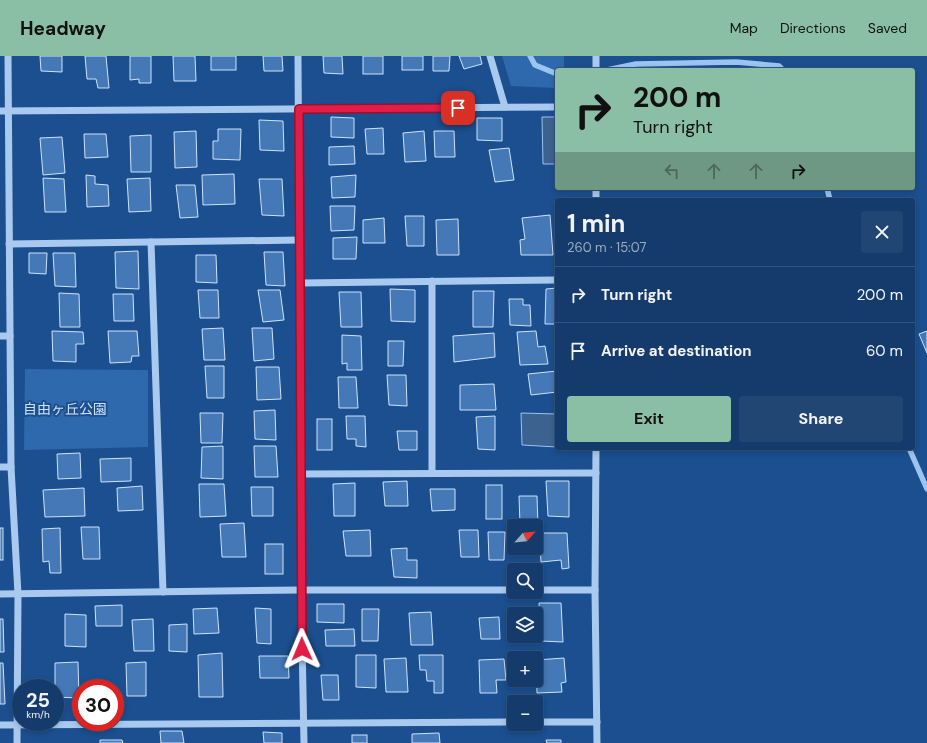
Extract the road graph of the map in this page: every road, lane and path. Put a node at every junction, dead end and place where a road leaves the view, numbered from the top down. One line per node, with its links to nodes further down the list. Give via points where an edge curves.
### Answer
1 (8, 56): 9 (street)
2 (298, 56): 8 (street)
3 (490, 56): 6 (street)
4 (596, 56): 5 (street)
5 (596, 68)
6 (505, 107): 7 (street); 8 (street)
7 (555, 107)
8 (299, 109): 9 (street); 10 (street)
9 (4, 111): 12 (street)
10 (300, 240): 11 (street); 15 (street)
11 (151, 242): 12 (street); 28 (street)
12 (9, 244): 17 (street)
13 (555, 280): 14 (street)
14 (432, 281): 15 (street); 21 (street)
15 (300, 283): 23 (street)
16 (0, 336): 17 (street)
17 (10, 336): 20 (street)
18 (596, 450): 22 (street)
19 (0, 467): 20 (street)
20 (11, 467): 30 (street)
21 (432, 472): 22 (street); 23 (street)
22 (596, 473): 27 (street)
23 (301, 474): 24 (street)
24 (301, 590): 25 (street); 28 (street); 35 (street)
25 (507, 590)
26 (543, 590): 27 (street)
27 (595, 590): 34 (street)
28 (162, 592): 30 (street)
29 (0, 594): 30 (street)
30 (18, 594): 31 (street)
31 (17, 679)
32 (507, 722): 35 (street)
33 (543, 722): 34 (street)
34 (597, 722): 42 (street)
35 (303, 723): 38 (street); 41 (street)
36 (0, 725): 37 (street)
37 (12, 725)
38 (64, 725)
39 (17, 731): 40 (street)
40 (16, 743)
41 (304, 743)
42 (598, 743)

